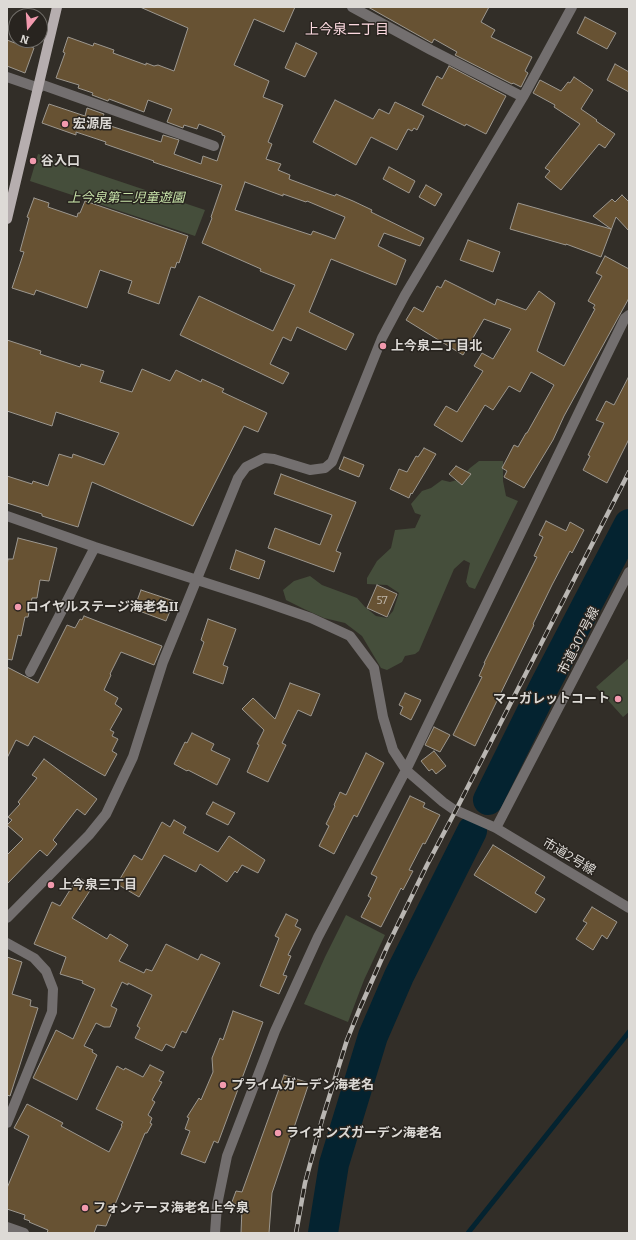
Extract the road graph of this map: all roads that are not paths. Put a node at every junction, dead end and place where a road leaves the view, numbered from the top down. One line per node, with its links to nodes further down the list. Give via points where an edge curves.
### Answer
1 (57, 7): 5 (main road)
2 (352, 7): 6 (street)
3 (572, 7): 6 (street)
4 (7, 77): 5 (street)
5 (39, 86): 7 (street); 8 (main road)
6 (523, 97): 14 (street, via 382,338 332,462 325,468 310,470 264,458 246,467 238,478)
7 (214, 146)
8 (10, 198): 9 (main road)
9 (7, 219)
10 (629, 315): 16 (street, via 625,318)
11 (7, 516): 12 (street, 市道2号線)
12 (95, 547): 14 (street, 市道2号線); 15 (street)
13 (629, 572): 17 (street, 市道307号線)
14 (197, 581): 16 (street, 市道2号線, via 303,615 350,636 374,668 383,718 393,750); 19 (street, via 163,662 133,757 106,814)
15 (30, 672)
16 (406, 770): 17 (street, 市道2号線, via 453,809); 24 (street, via 318,937 275,1031 227,1156 217,1204)
17 (496, 828): 18 (street, 市道2号線)
18 (629, 908)
19 (7, 918)
20 (7, 943): 21 (street, via 34,958 46,972 53,989 52,1012)
21 (7, 1123)
22 (7, 1227): 23 (street)
23 (24, 1233)
24 (215, 1233)

